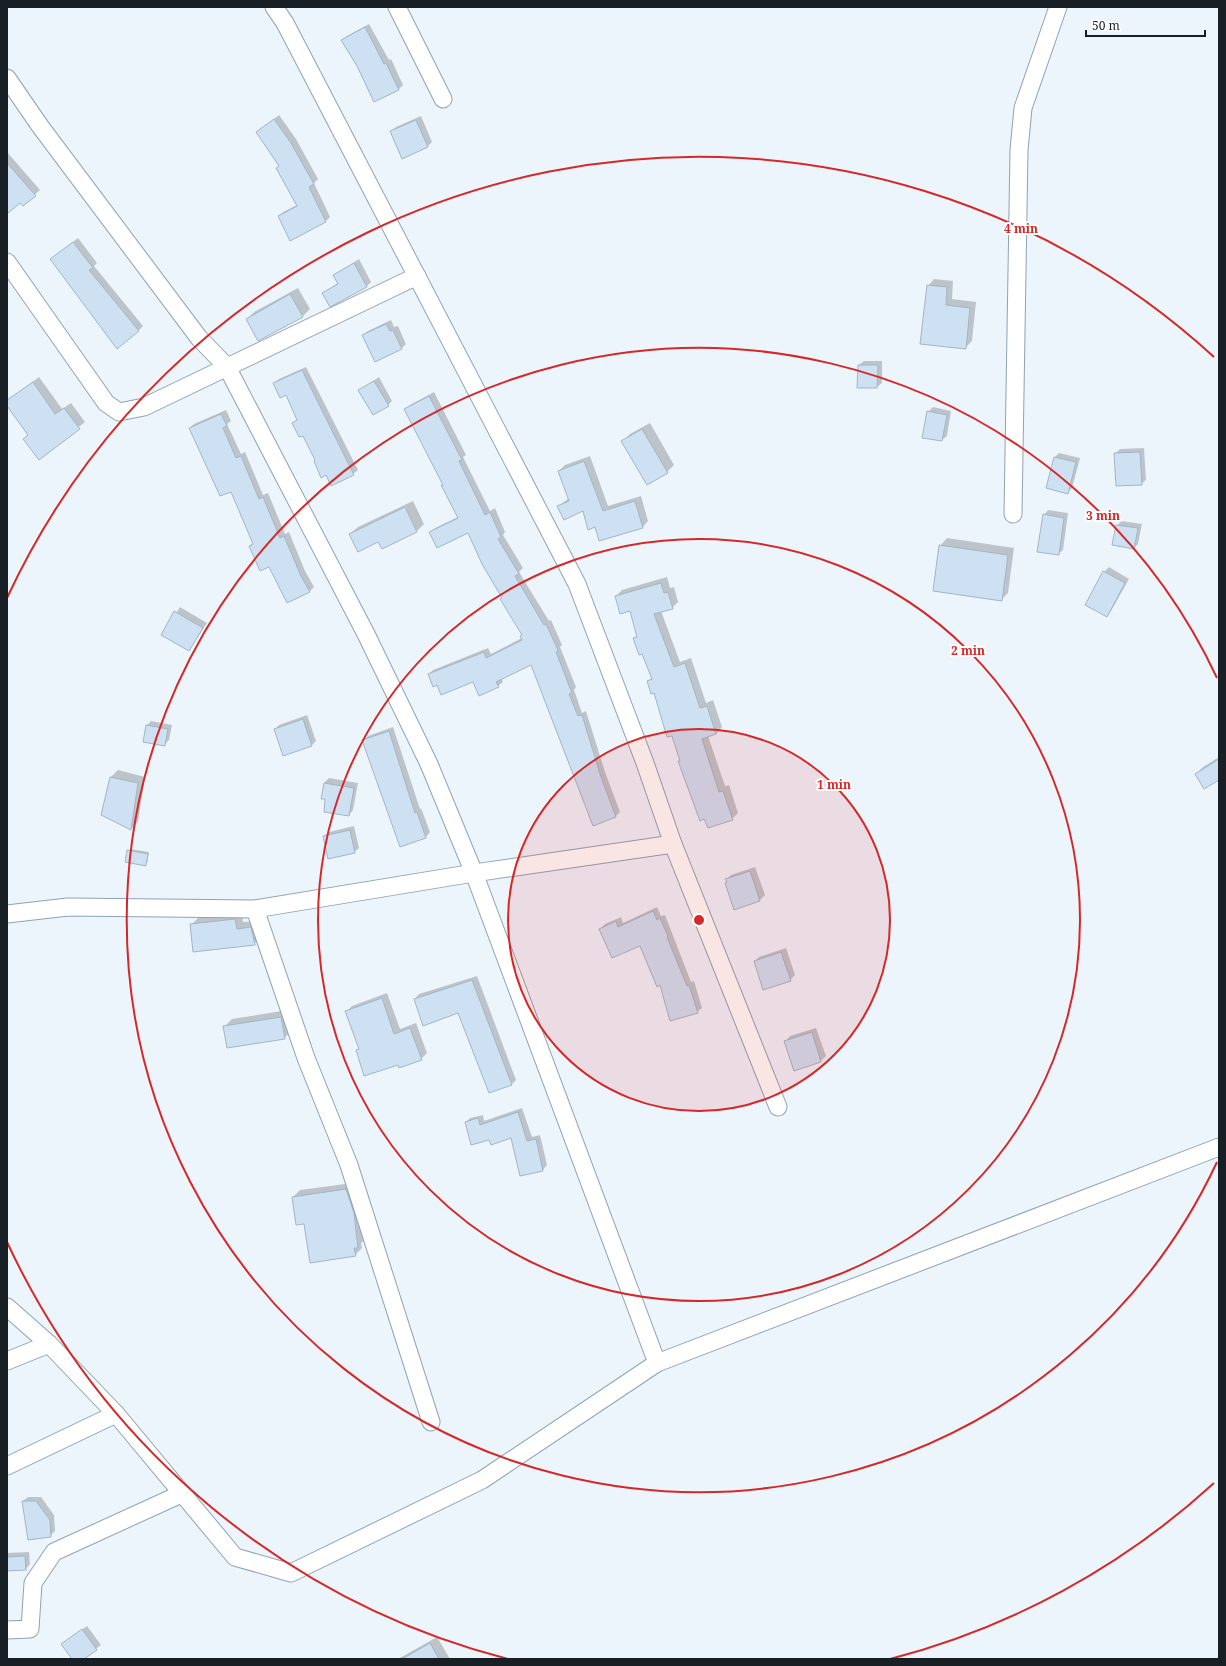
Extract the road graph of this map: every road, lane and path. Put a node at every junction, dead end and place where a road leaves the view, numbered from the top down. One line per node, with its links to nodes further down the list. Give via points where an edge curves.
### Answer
1 (274, 7): 7 (street, via 285,23)
2 (397, 7): 5 (street)
3 (1058, 7): 9 (street, via 1023,108 1020,143)
4 (7, 78): 8 (street, via 199,338)
5 (443, 99)
6 (7, 262): 8 (street, via 106,403 120,412 144,407)
7 (417, 276): 8 (street); 10 (street, via 577,584)
8 (227, 367): 11 (street, via 366,634 429,764)
9 (1013, 514)
10 (673, 844): 11 (street); 14 (street)
11 (474, 873): 12 (street); 19 (street)
12 (255, 909): 13 (street, via 68,907); 21 (street, via 306,1058 349,1165)
13 (7, 914)
14 (778, 1107)
15 (1219, 1148): 19 (street)
16 (7, 1307): 17 (street)
17 (49, 1344): 18 (street); 20 (street)
18 (7, 1361)
19 (657, 1363): 23 (street, via 482,1480 291,1574 234,1557)
20 (116, 1414): 22 (street); 23 (street)
21 (431, 1422)
22 (7, 1466)
23 (181, 1494): 24 (street, via 54,1552 33,1583 30,1629)
24 (7, 1630)

